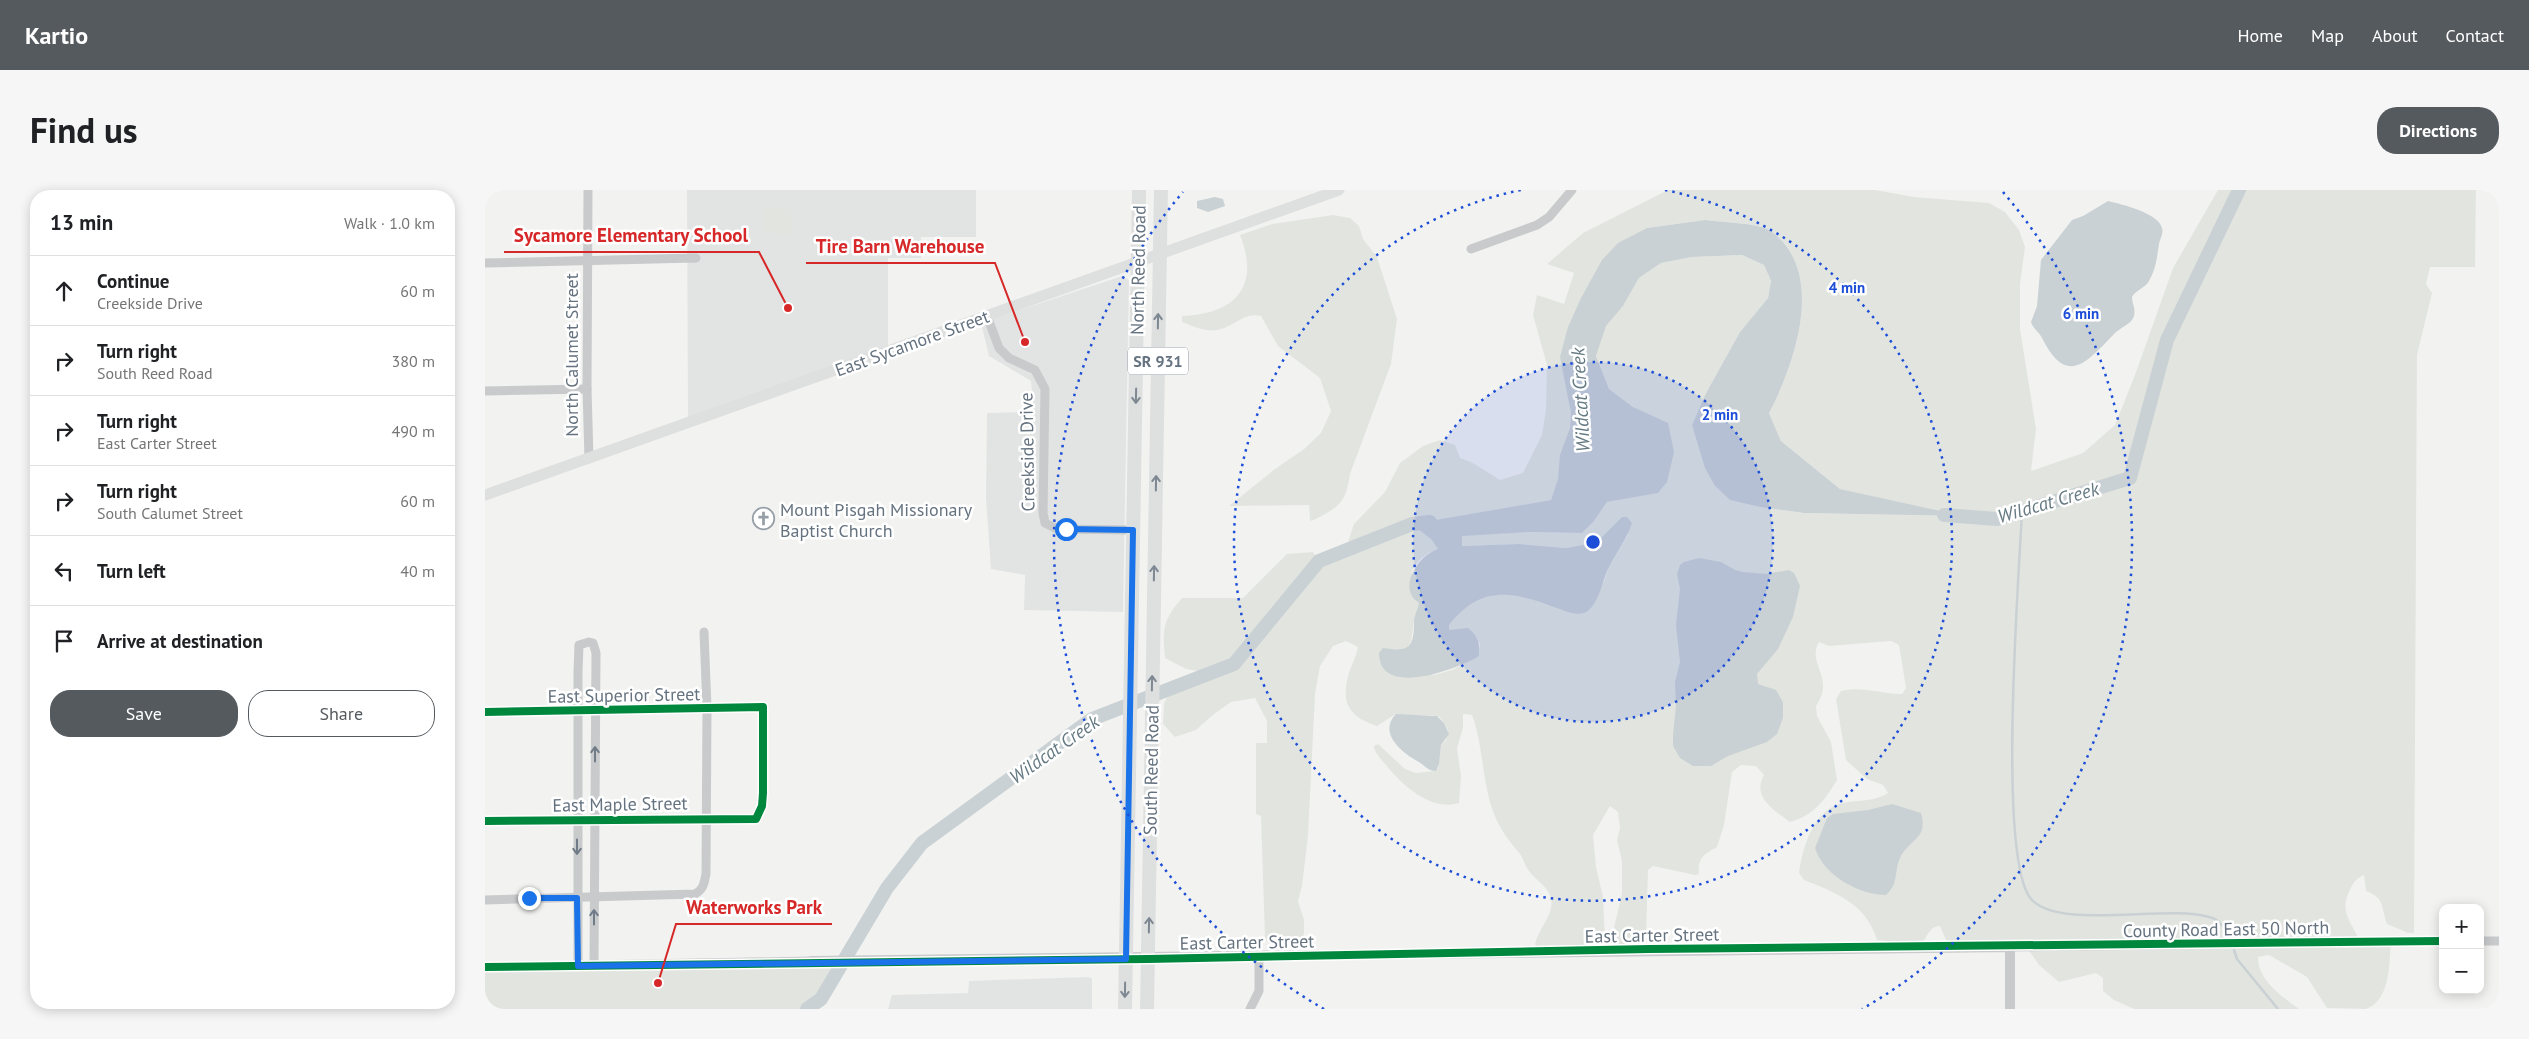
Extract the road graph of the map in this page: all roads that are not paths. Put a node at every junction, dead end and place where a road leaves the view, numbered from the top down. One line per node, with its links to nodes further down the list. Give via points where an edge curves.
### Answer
1 (588, 190): 9 (street, North Calumet Street)
2 (1139, 190): 10 (main road, North Reed Road / SR 931)
3 (1161, 190): 7 (main road, North Reed Road / SR 931)
4 (1339, 190): 7 (main road, East Sycamore Street)
5 (1572, 190): 6 (street, via 1549,218)
6 (1471, 249)
7 (1159, 254): 10 (main road, East Sycamore Street); 18 (main road, North Reed Road / SR 931, one-way to 7)
8 (695, 258): 9 (street)
9 (588, 261): 11 (street); 13 (street, North Calumet Street)
10 (1139, 261): 12 (main road, East Sycamore Street); 17 (main road, North Reed Road / SR 931, one-way to 17)
11 (485, 263)
12 (987, 316): 15 (main road, East Sycamore Street); 17 (street, Creekside Drive, via 999,348 1009,358 1035,370 1045,389 1045,523 1057,529)
13 (587, 389): 14 (street); 15 (street, North Calumet Street)
14 (485, 391)
15 (589, 459): 16 (main road, East Sycamore Street)
16 (485, 495)
17 (1133, 530): 37 (main road, South Reed Road / SR 931)
18 (1155, 532): 38 (main road, South Reed Road / SR 931, one-way to 18)
19 (705, 632): 20 (street)
20 (707, 708): 22 (street, East Superior Street); 24 (street); 27 (street, East Superior Street, via 763,707 763,793)
21 (579, 711): 22 (street, East Superior Street); 22 (street, via 579,645 589,642 596,653); 23 (street, East Superior Street); 25 (street)
22 (595, 711): 26 (street, one-way to 22)
23 (485, 712)
24 (706, 818): 26 (street, East Maple Street); 27 (street, East Maple Street); 29 (street, via 704,886 695,894)
25 (577, 819): 26 (street, East Maple Street); 28 (street, East Maple Street); 30 (street, one-way to 30)
26 (595, 819): 29 (street)
27 (756, 819)
28 (485, 821)
29 (594, 897): 30 (street); 41 (street, one-way to 29)
30 (577, 898): 31 (street); 40 (street)
31 (485, 900)
32 (2499, 940): 34 (street)
33 (2439, 941): 35 (street, County Road East 50 North)
34 (2484, 941)
35 (2010, 947): 36 (street, East Carter Street); 46 (street)
36 (1259, 956): 38 (street, East Carter Street); 45 (street, via 1259,991)
37 (1126, 959): 38 (street, East Carter Street); 39 (street, East Carter Street); 43 (main road, South Reed Road / SR 931, one-way to 43)
38 (1148, 959): 44 (main road, South Reed Road / SR 931)
39 (811, 961): 41 (street, East Carter Street)
40 (578, 966): 41 (street, East Carter Street); 42 (street, East Carter Street)
41 (594, 966)
42 (485, 967)
43 (1125, 1009)
44 (1147, 1009)
45 (1250, 1009)
46 (2010, 1009)

